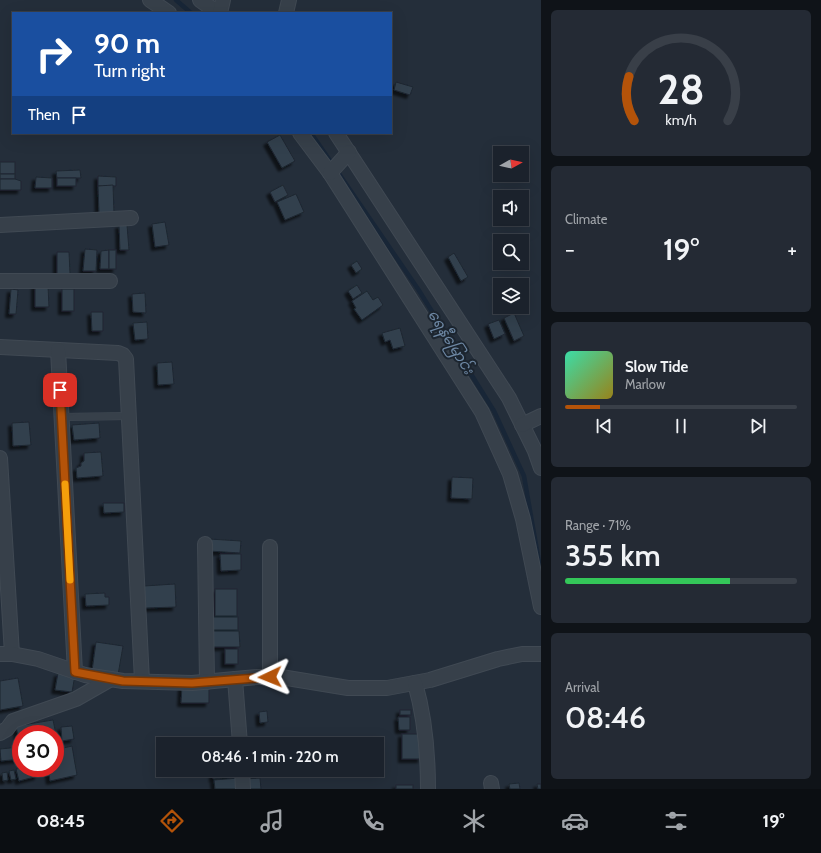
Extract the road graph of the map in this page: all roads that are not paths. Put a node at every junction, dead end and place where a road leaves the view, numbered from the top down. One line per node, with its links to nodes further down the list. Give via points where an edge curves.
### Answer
1 (150, 0): 5 (street)
2 (200, 0): 6 (street)
3 (223, 0): 7 (street)
4 (289, 0): 8 (street)
5 (168, 12)
6 (218, 12)
7 (219, 12)
8 (286, 12)
9 (301, 134): 12 (street)
10 (337, 134): 11 (street)
11 (348, 153): 12 (street); 22 (street, via 509,398)
12 (331, 172): 27 (street, via 482,412 510,474 523,519)
13 (130, 218): 14 (street)
14 (0, 225)
15 (110, 280): 16 (street)
16 (0, 281)
17 (0, 347): 18 (street)
18 (58, 350): 19 (street, via 123,355 128,364); 21 (street)
19 (130, 416): 21 (lane); 34 (street)
20 (541, 416): 22 (street)
21 (62, 417): 30 (street)
22 (522, 425): 24 (street)
23 (0, 458): 28 (street)
24 (541, 468)
25 (205, 544): 35 (street)
26 (270, 547): 31 (street)
27 (541, 607)
28 (6, 654): 30 (street, via 38,659)
29 (541, 654): 36 (street, via 522,654 498,659)
30 (75, 672): 32 (street)
31 (270, 677): 33 (street); 36 (street, via 348,688 387,688)
32 (111, 679): 34 (street); 37 (street, via 76,699 13,721 8,729)
33 (235, 679): 35 (street); 38 (street)
34 (142, 681): 35 (street)
35 (207, 682)
36 (415, 683): 41 (street, via 422,705 428,759)
37 (0, 733)
38 (239, 737)
39 (242, 777): 40 (street)
40 (243, 789)
41 (428, 789)

